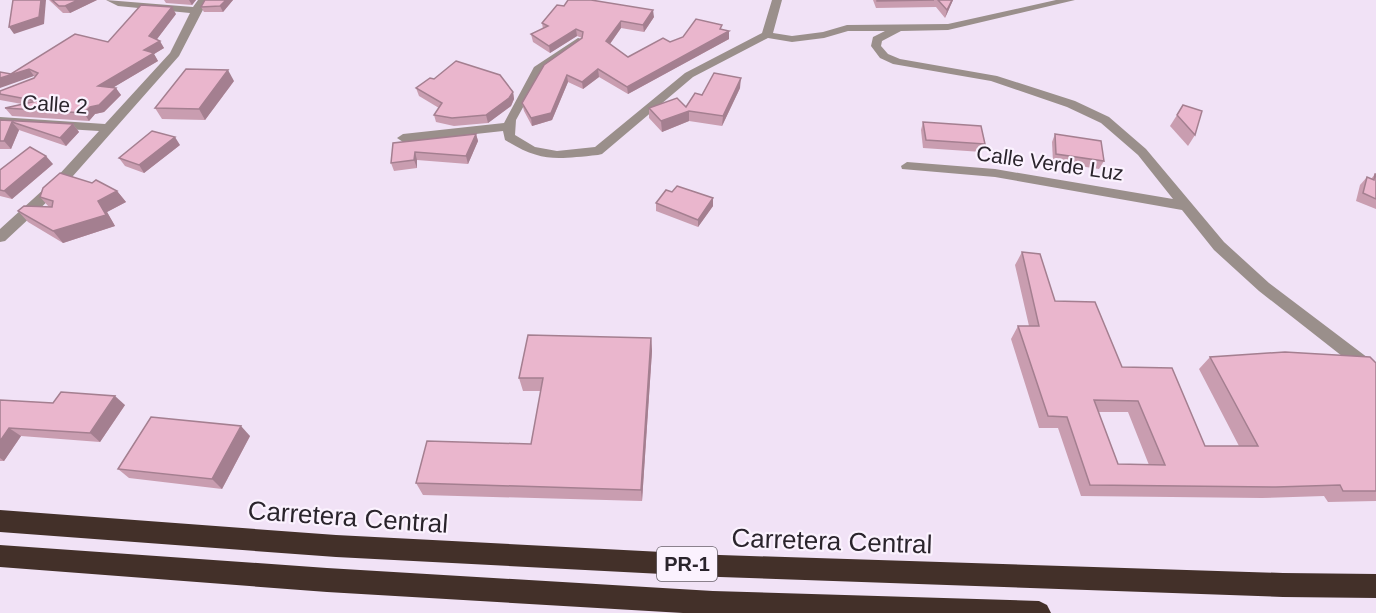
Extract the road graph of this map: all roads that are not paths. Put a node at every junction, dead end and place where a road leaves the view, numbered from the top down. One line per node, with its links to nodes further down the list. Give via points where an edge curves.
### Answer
1 (111, 0): 4 (street)
2 (777, 0): 6 (street)
3 (1070, 0): 5 (street, via 948,27)
4 (199, 5): 10 (street, via 175,54)
5 (900, 27): 6 (street, via 847,28 792,39); 13 (street, via 877,39 876,46 884,56 897,62 993,78 1071,104 1105,120 1142,152)
6 (767, 35): 9 (street, via 689,75 598,151 557,155 532,151 509,137)
7 (578, 41): 9 (street, via 538,69)
8 (0, 121): 10 (street, Calle 2)
9 (510, 126): 11 (street)
10 (107, 128): 14 (street, via 60,182)
11 (403, 138)
12 (908, 166): 13 (street, Calle Verde Luz, via 995,173)
13 (1186, 206): 15 (street, via 1219,246 1264,287)
14 (0, 237)
15 (1376, 373)
16 (0, 521): 18 (highway, Carretera Central / PR-1, via 336,546 720,566)
17 (0, 556): 19 (highway, PR-1, via 701,602)
18 (1376, 586)
19 (1039, 613)

